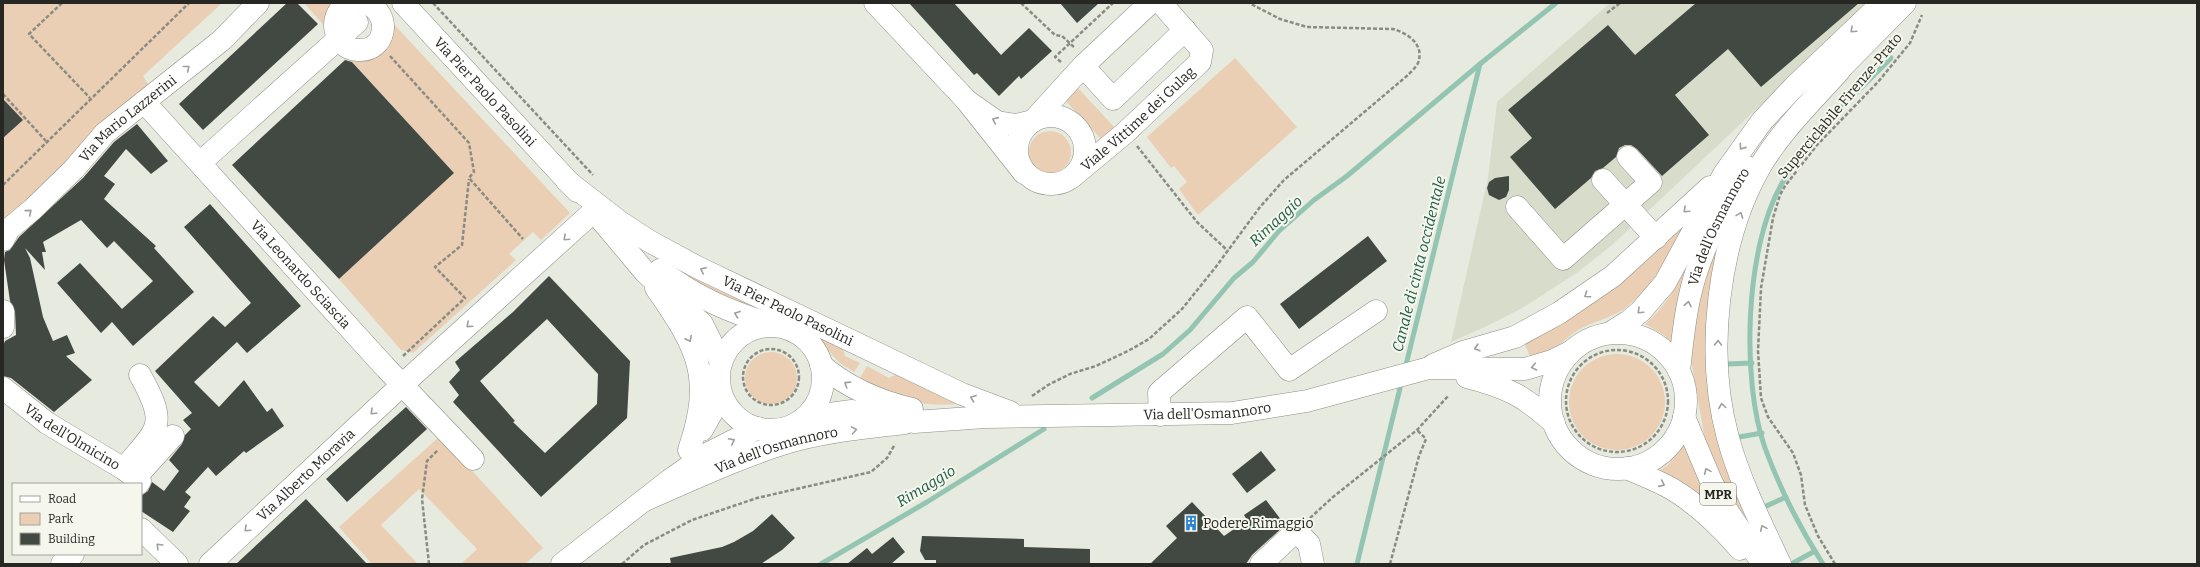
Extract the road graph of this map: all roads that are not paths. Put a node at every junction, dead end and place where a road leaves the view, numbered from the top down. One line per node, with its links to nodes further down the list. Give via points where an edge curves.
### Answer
1 (258, 3): 14 (main road, Via Mario Lazzerini, one-way to 1, via 222,40)
2 (403, 3): 22 (main road, Via Pier Paolo Pasolini)
3 (874, 3): 13 (main road)
4 (1150, 3): 11 (main road)
5 (1161, 3): 9 (main road, Viale Vittime dei Gulag)
6 (1882, 3): 19 (main road, Via dell'Osmannoro, one-way to 19, via 1767,116)
7 (1914, 6): 12 (main road, Via dell'Osmannoro)
8 (358, 9): 10 (main road); 10 (main road, via 379,11 384,27 378,42 365,50 357,50 350,49)
9 (1186, 30): 11 (main road, via 1113,99); 20 (main road, Viale Vittime dei Gulag, via 1202,50 1200,62 1126,132)
10 (338, 39): 17 (main road)
11 (1083, 66): 15 (main road)
12 (1840, 70): 38 (main road, Via dell'Osmannoro, one-way to 12, via 1690,293 1709,243 1737,183 1762,146 1790,114); 68 (main road, MPR, one-way to 12, via 1734,457 1728,437 1719,382 1718,326 1721,287 1734,231 1748,192 1761,166 1777,142)
13 (967, 101): 15 (main road, one-way to 13, via 1016,125 997,122); 18 (main road)
14 (144, 102): 17 (main road, Via Leonardo Sciascia); 27 (main road, Via Mario Lazzerini, one-way to 14, via 10,229 74,169 105,133)
15 (1033, 121): 18 (main road, via 1021,133 1016,149); 20 (main road, via 1047,116 1058,117 1069,122 1080,132 1085,154 1082,165)
16 (1628, 157): 23 (main road, via 1651,182)
17 (201, 162): 40 (main road, Via Leonardo Sciascia)
18 (1024, 173): 20 (main road, via 1044,184 1059,184)
19 (1724, 174): 26 (main road, one-way to 26); 33 (main road, Via dell'Osmannoro, one-way to 33, via 1662,287 1641,311)
20 (1072, 177)
21 (1603, 180): 23 (main road)
22 (567, 181): 24 (main road, Via Pier Paolo Pasolini); 43 (main road, Via Pier Paolo Pasolini, one-way to 22, via 962,394 697,267 620,222)
23 (1626, 204): 25 (main road, via 1563,259); 26 (main road)
24 (590, 206): 28 (main road, Via Pier Paolo Pasolini); 31 (main road, Via Pier Paolo Pasolini, one-way to 24, via 719,307 674,281); 40 (main road, Via Alberto Moravia, one-way to 40)
25 (1517, 207)
26 (1656, 238): 37 (main road, one-way to 37, via 1613,276 1546,321 1515,337 1463,352)
27 (3, 240)
28 (645, 272): 35 (main road, Via Pier Paolo Pasolini, via 702,324); 52 (main road, Via Pier Paolo Pasolini, one-way to 52, via 686,333 699,362 702,384 700,409)
29 (3, 311): 32 (main road)
30 (1376, 311): 44 (main road, via 1290,370 1247,317 1159,393)
31 (775, 326): 35 (main road, Via dell'Osmannoro, via 757,328 742,335 729,346); 36 (main road, Via dell'Osmannoro, via 799,334 809,342 817,352)
32 (3, 327)
33 (1610, 333): 34 (main road, Via dell'Osmannoro, via 1588,340); 38 (main road, Via dell'Osmannoro, via 1645,338 1665,352)
34 (1570, 352): 37 (main road, Via dell'Osmannoro, one-way to 37, via 1552,361 1525,369); 49 (main road, Via dell'Osmannoro, via 1557,370 1550,391)
35 (721, 362): 41 (main road, Via dell'Osmannoro)
36 (821, 365): 45 (main road, Via dell'Osmannoro, via 822,388); 46 (main road, Via dell'Osmannoro, one-way to 36, via 917,410 875,399 850,386)
37 (1425, 369): 44 (main road, Via dell'Osmannoro, via 1314,400 1269,408 1232,413); 49 (main road, Via dell'Osmannoro, via 1494,384 1520,395)
38 (1679, 371): 47 (main road, Via dell'Osmannoro, via 1686,394)
39 (140, 375): 55 (main road, via 154,399 158,419)
40 (402, 385): 53 (main road); 62 (main road, Via Alberto Moravia, one-way to 62)
41 (720, 387): 50 (main road, Via dell'Osmannoro, via 722,397 733,413 740,420); 52 (main road, Via dell'Osmannoro, via 716,405)
42 (3, 388): 55 (main road, Via dell'Olmicino, via 47,423)
43 (1025, 407): 44 (main road, Via dell'Osmannoro, via 1045,416); 46 (main road, Via dell'Osmannoro)
44 (1160, 415)
45 (806, 417): 48 (main road, Via dell'Osmannoro, via 852,411); 50 (main road, Via dell'Osmannoro, via 783,429)
46 (985, 417): 48 (main road, Via dell'Osmannoro)
47 (1684, 417): 54 (main road, Via dell'Osmannoro, via 1675,438 1659,455 1638,466); 67 (main road, MPR, one-way to 47, via 1724,506)
48 (914, 422): 57 (main road, Via dell'Osmannoro, one-way to 48, via 724,466 796,440)
49 (1554, 423): 54 (main road, Via dell'Osmannoro, via 1565,443 1582,459 1604,467)
50 (758, 428): 56 (main road, Via dell'Osmannoro, one-way to 50, via 707,454)
51 (173, 436): 55 (main road)
52 (689, 450): 56 (main road, Via dell'Osmannoro)
53 (473, 459)
54 (1627, 468): 66 (main road, MPR, one-way to 66, via 1670,488 1697,506 1712,518)
55 (133, 477)
56 (670, 480): 57 (main road, Via dell'Osmannoro)
57 (645, 500): 63 (main road, Via dell'Osmannoro)
58 (142, 530): 61 (main road, one-way to 58)
59 (72, 555): 60 (main road)
60 (62, 564)
61 (176, 564)
62 (210, 564)
63 (562, 564)
64 (1261, 564): 65 (main road, via 1296,531 1308,544)
65 (1313, 564)
66 (1753, 564)
67 (1763, 564)
68 (1780, 564)

